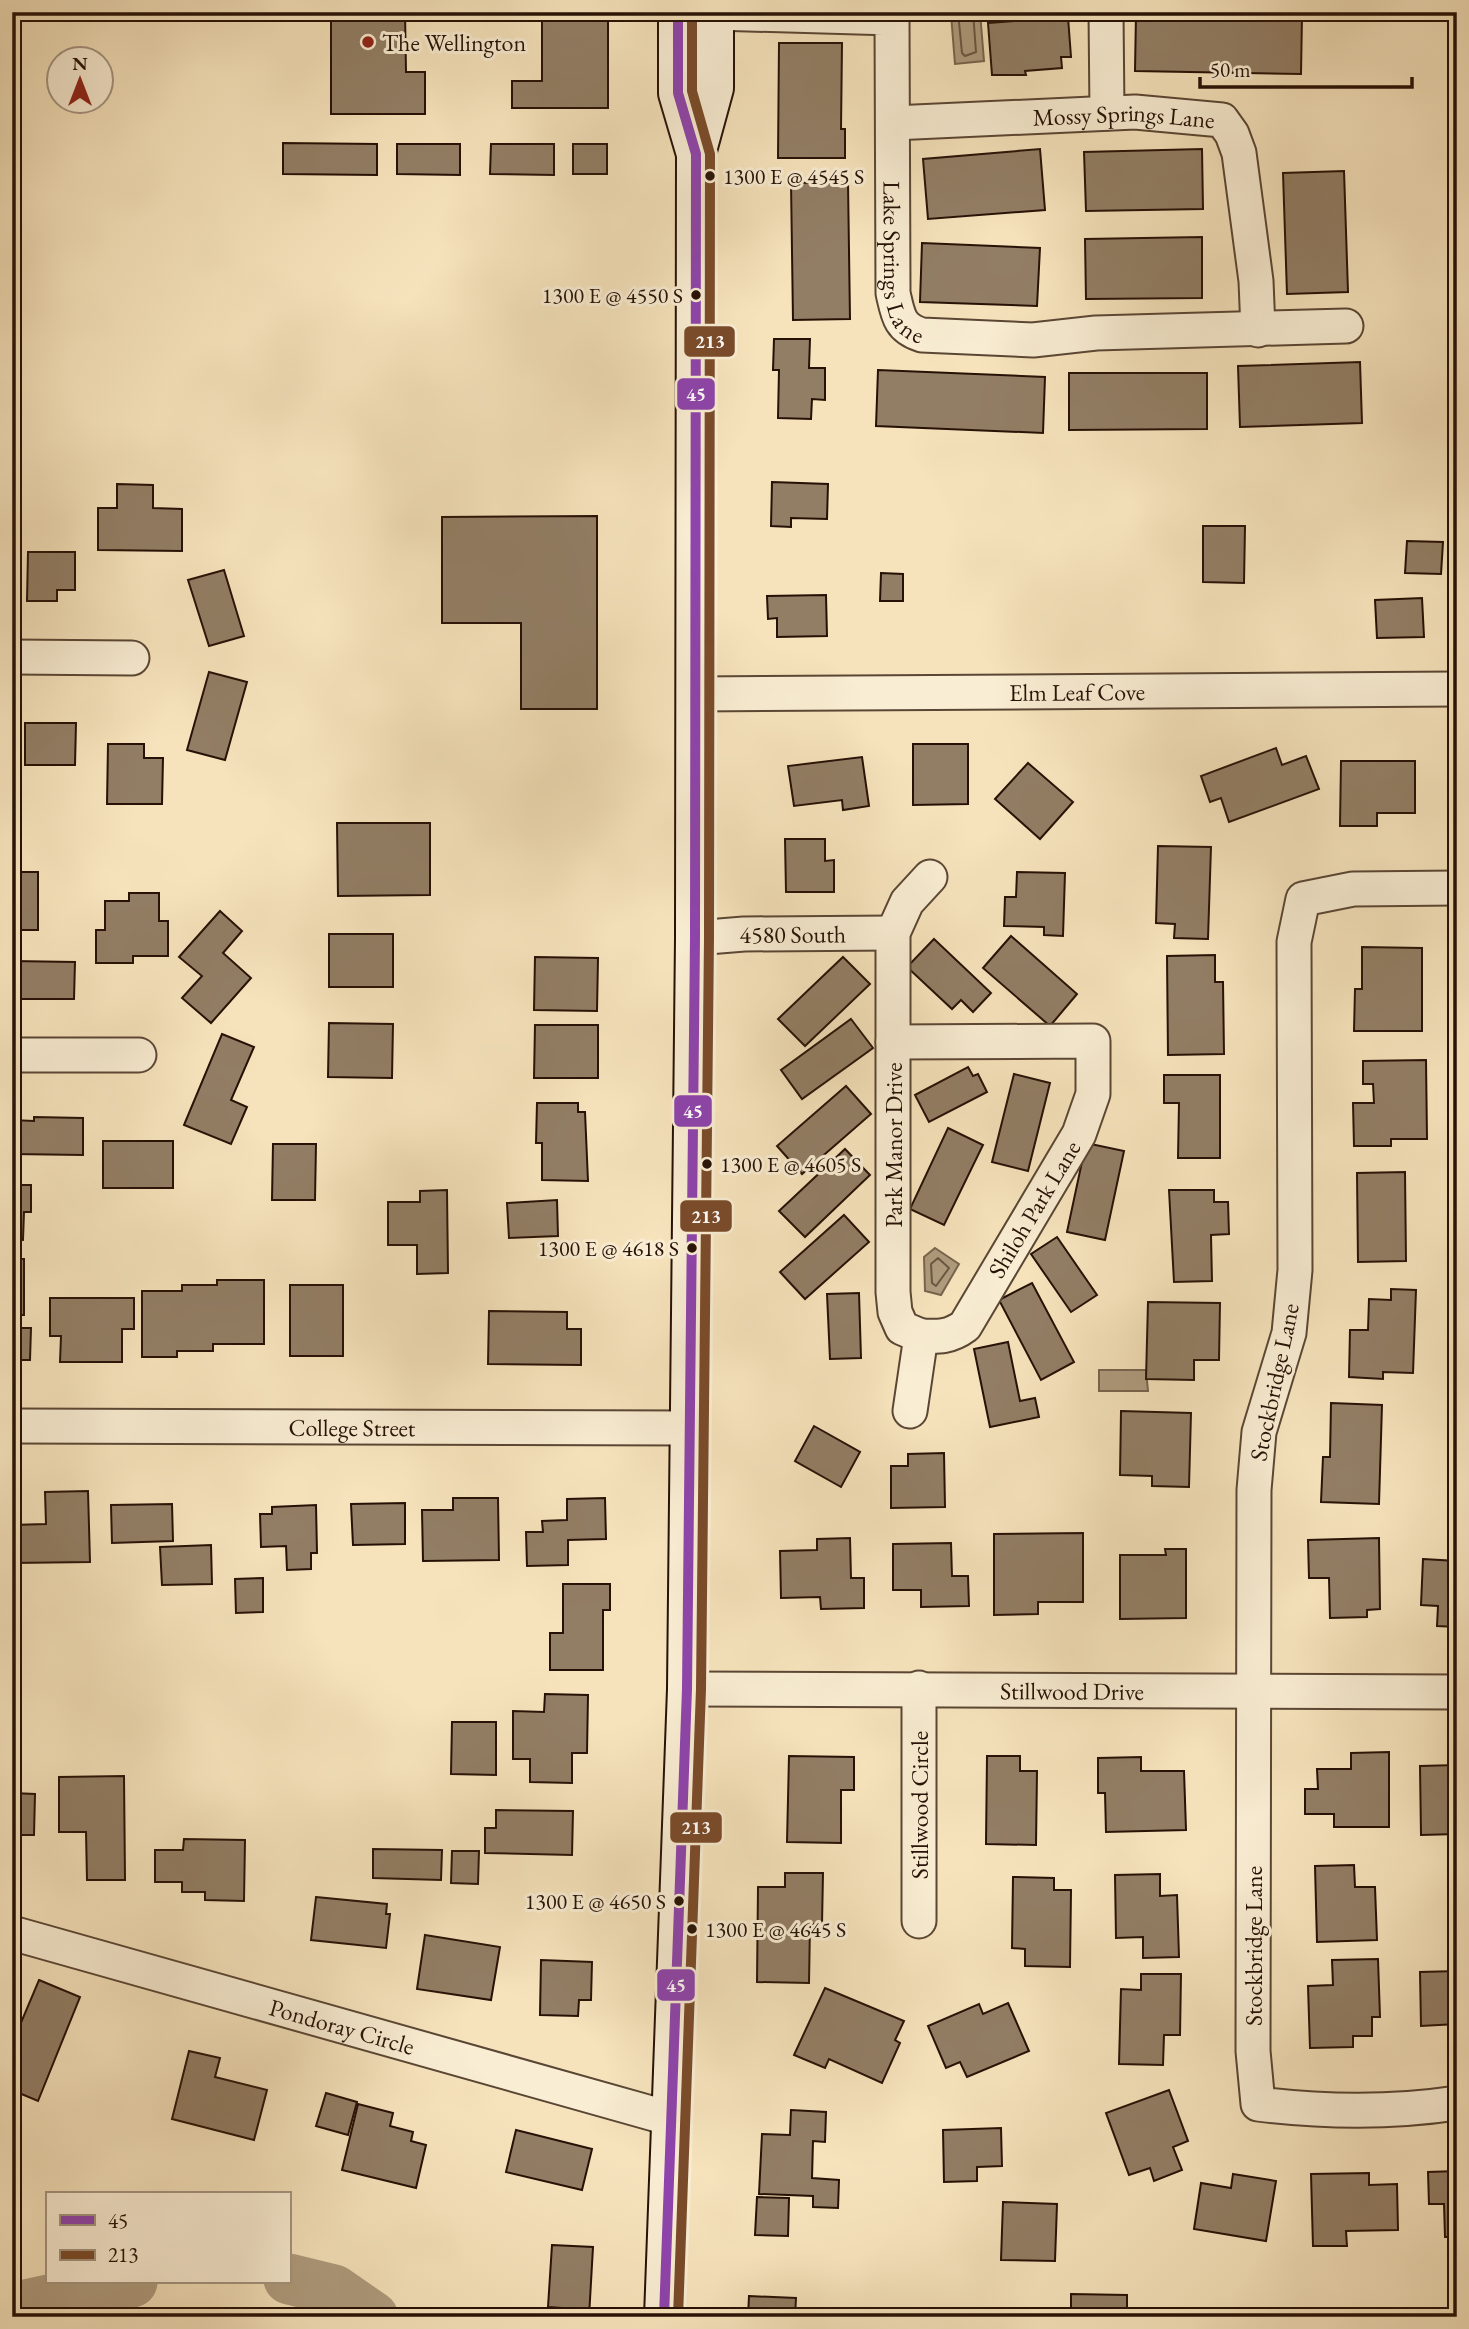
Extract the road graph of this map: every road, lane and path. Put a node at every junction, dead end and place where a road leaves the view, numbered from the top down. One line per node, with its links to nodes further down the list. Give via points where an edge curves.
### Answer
1 (1106, 12): 3 (street)
2 (702, 13): 4 (street, Lake Springs Lane, via 892,18); 10 (main road, via 678,93 696,154)
3 (1107, 113): 4 (street, Mossy Springs Lane); 6 (street, Mossy Springs Lane, via 1222,120 1233,134 1256,281)
4 (893, 123): 6 (street, Lake Springs Lane, via 893,293 900,322 909,331 1033,340 1096,333)
5 (1346, 326): 6 (street, Lake Springs Lane)
6 (1258, 330)
7 (12, 657): 8 (street)
8 (132, 658)
9 (1457, 689): 10 (street, Elm Leaf Cove)
10 (695, 694): 14 (main road)
11 (930, 877): 13 (street, Park Manor Drive, via 907,902)
12 (1457, 888): 24 (street, Stockbridge Lane, via 1353,889 1303,899 1294,943 1295,1270 1289,1333 1259,1432 1254,1490)
13 (893, 933): 14 (street, 4580 South); 15 (street, Park Manor Drive)
14 (695, 938): 21 (main road)
15 (893, 1042): 18 (street, Park Manor Drive, via 893,1292 902,1328); 18 (street, Shiloh Park Lane, via 1093,1041 1093,1094 1079,1134 965,1326 942,1337)
16 (12, 1055): 17 (street)
17 (139, 1055)
18 (921, 1336): 19 (street)
19 (909, 1411)
20 (12, 1426): 21 (street, College Street)
21 (691, 1428): 23 (main road)
22 (919, 1688): 23 (street, Stillwood Drive); 24 (street, Stillwood Drive); 26 (street, Stillwood Circle)
23 (687, 1689): 29 (main road)
24 (1254, 1691): 25 (street, Stillwood Drive); 28 (street, Stockbridge Lane, via 1253,2051 1258,2104 1309,2110 1420,2109)
25 (1457, 1692)
26 (919, 1921)
27 (12, 1933): 29 (street, Pondoray Circle)
28 (1457, 2103)
29 (672, 2119): 30 (main road)
30 (664, 2317)

